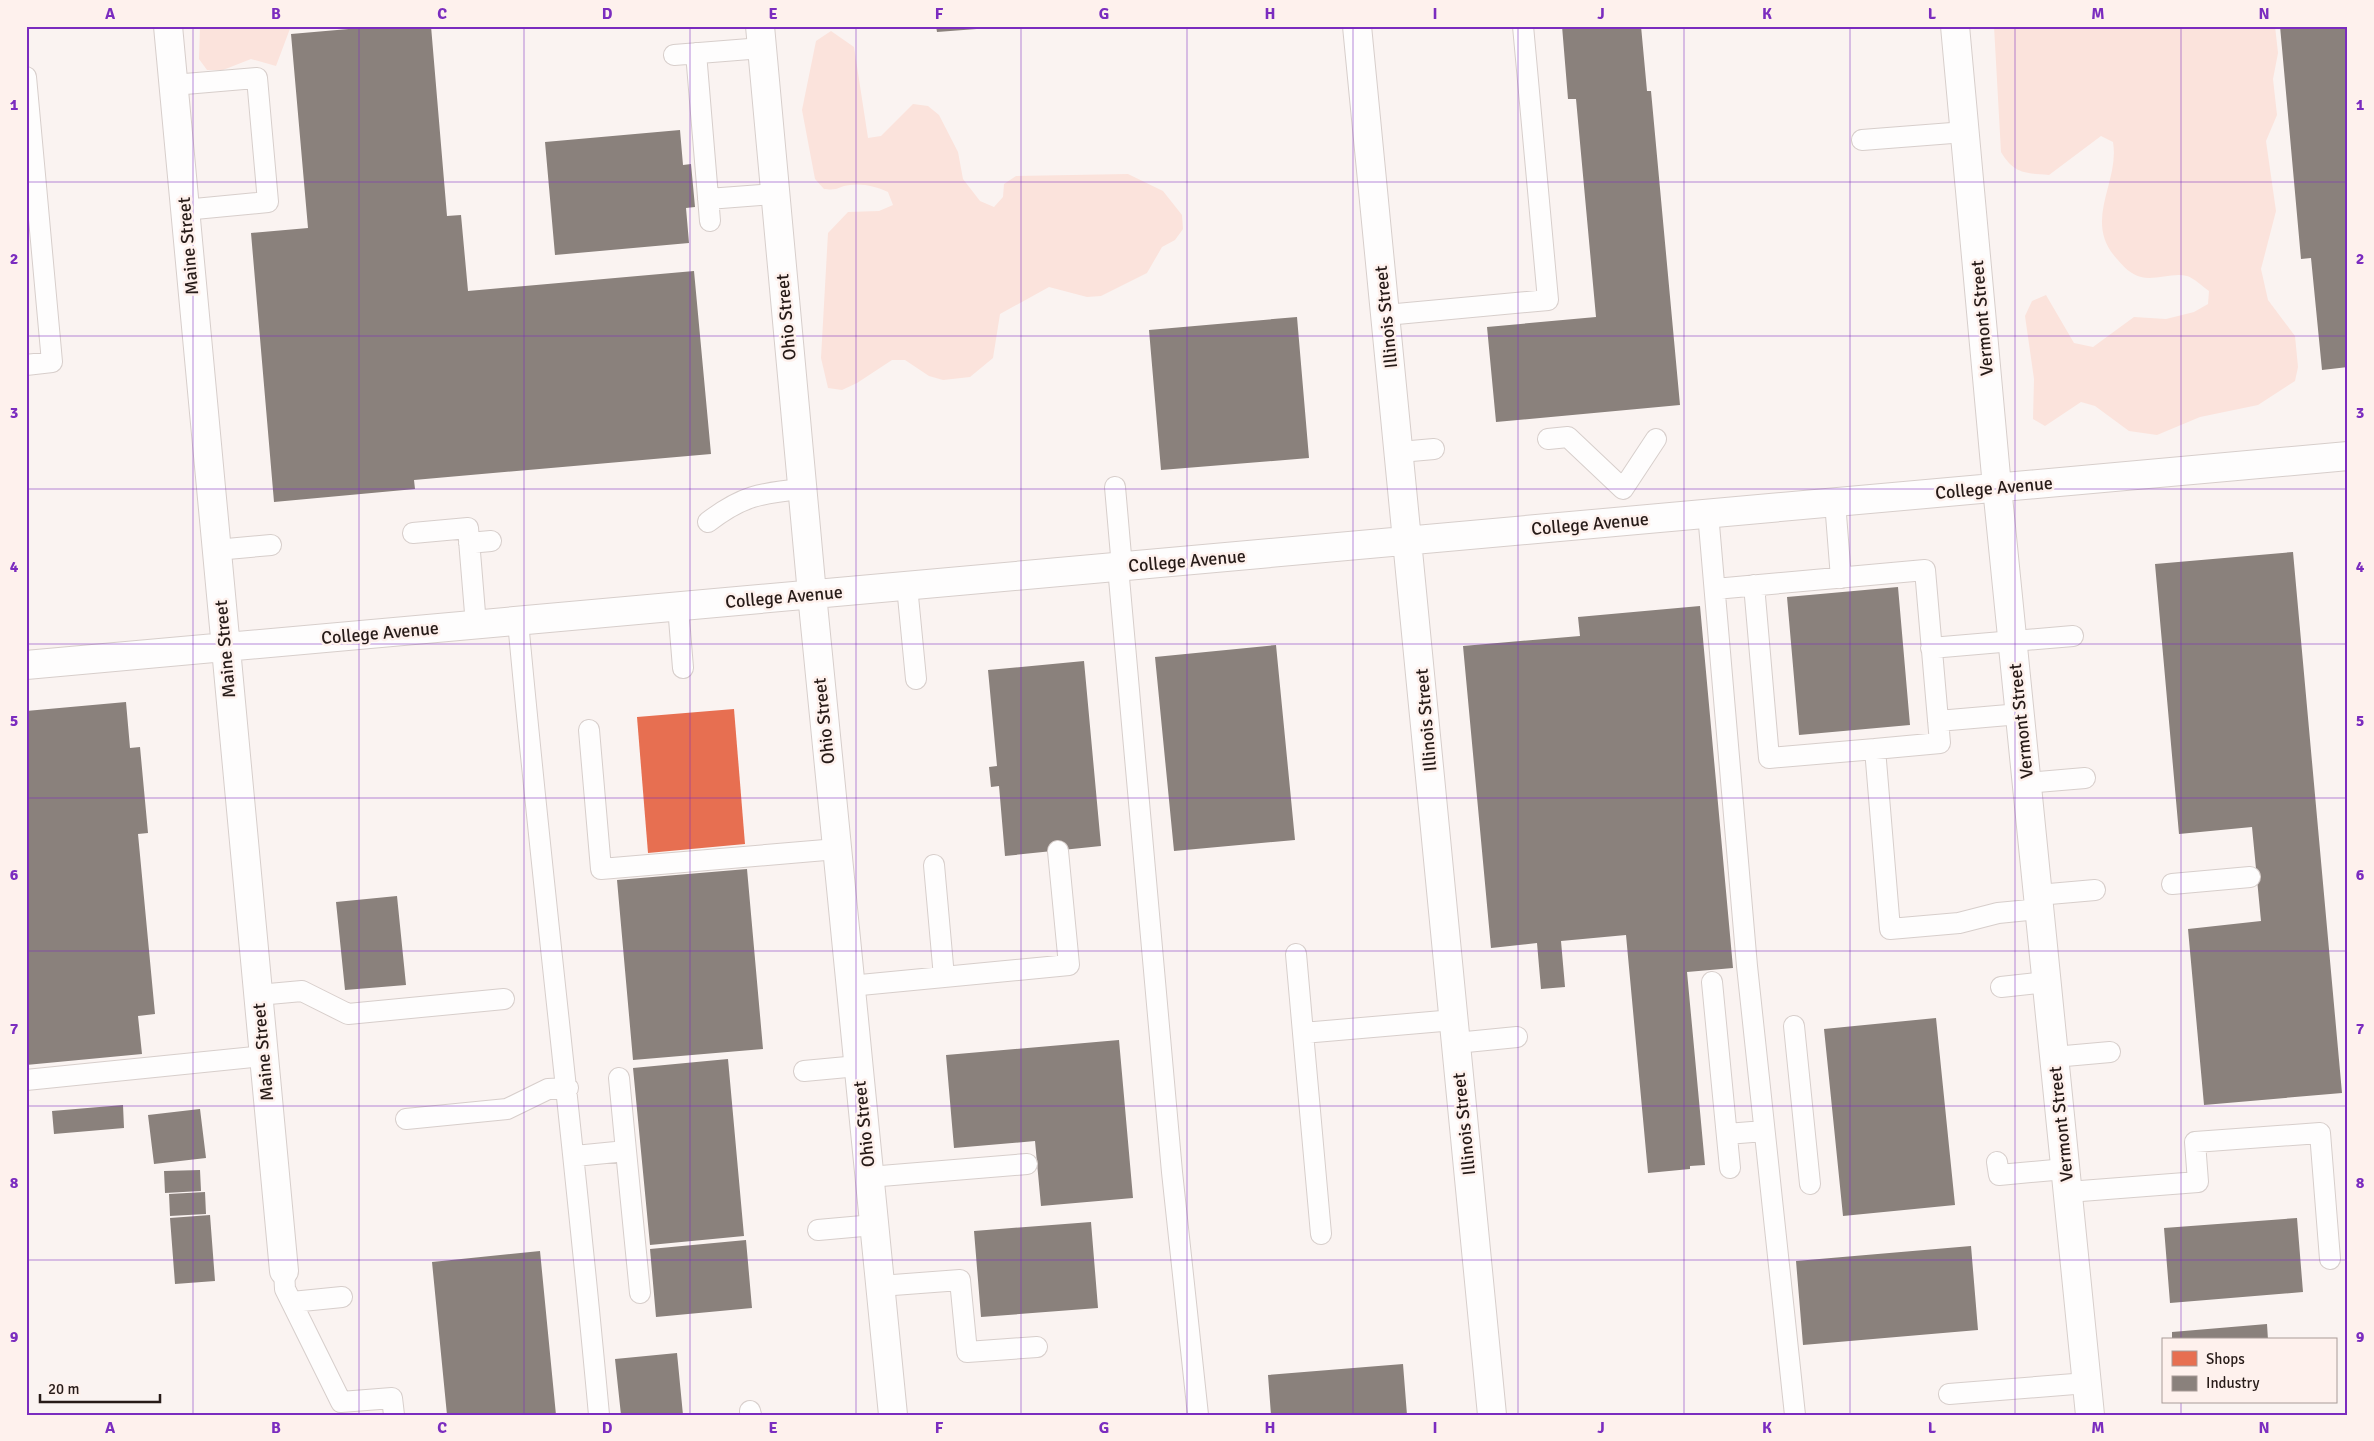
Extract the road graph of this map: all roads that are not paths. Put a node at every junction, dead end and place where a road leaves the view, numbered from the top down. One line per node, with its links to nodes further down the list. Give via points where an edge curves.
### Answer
1 (168, 26): 9 (street, Maine Street)
2 (1357, 26): 17 (street, Illinois Street)
3 (1523, 26): 17 (lane, via 1548,300)
4 (1955, 26): 10 (street, Vermont Street)
5 (761, 37): 6 (lane); 13 (street, Ohio Street)
6 (696, 53): 7 (lane); 14 (lane)
7 (674, 55)
8 (26, 77): 12 (lane)
9 (173, 85): 15 (street, Maine Street); 15 (lane, via 257,78 268,202)
10 (1965, 132): 11 (lane); 25 (street, Vermont Street)
11 (1862, 140)
12 (31, 175): 18 (lane, via 52,362)
13 (775, 194): 14 (lane); 26 (street, Ohio Street)
14 (708, 200): 16 (lane)
15 (184, 210): 37 (street, Maine Street)
16 (710, 221)
17 (1386, 315): 22 (street, Illinois Street)
18 (26, 365)
19 (1548, 439): 27 (lane, via 1568,437)
20 (1656, 439): 27 (lane)
21 (1434, 449): 22 (lane)
22 (1400, 452): 34 (street, Illinois Street)
23 (2348, 456): 25 (street, College Avenue)
24 (1115, 486): 38 (lane)
25 (1997, 487): 28 (street, College Avenue); 48 (street, Vermont Street)
26 (802, 489): 31 (lane, via 762,493 730,505); 43 (street, Ohio Street)
27 (1623, 489): 30 (lane)
28 (1835, 502): 29 (street, College Avenue); 39 (lane)
29 (1708, 513): 30 (street, College Avenue); 42 (lane)
30 (1626, 521): 34 (street, College Avenue)
31 (708, 522)
32 (413, 532): 35 (lane, via 468,528)
33 (491, 541): 35 (lane)
34 (1408, 541): 38 (street, College Avenue); 76 (street, Illinois Street)
35 (469, 543): 46 (lane)
36 (271, 545): 37 (lane)
37 (216, 550): 49 (street, Maine Street)
38 (1120, 567): 41 (street, College Avenue); 113 (lane, via 1172,1172)
39 (1841, 578): 40 (lane); 50 (lane, via 1924,570)
40 (1754, 585): 42 (lane); 57 (lane, via 1769,758)
41 (907, 586): 43 (street, College Avenue); 53 (lane)
42 (1715, 589): 88 (lane)
43 (812, 594): 44 (street, College Avenue); 60 (street, Ohio Street)
44 (678, 606): 45 (street, College Avenue); 52 (lane)
45 (518, 621): 46 (street, College Avenue); 86 (lane, via 546,916)
46 (476, 624): 49 (street, College Avenue)
47 (2073, 636): 48 (lane)
48 (2013, 641): 50 (lane); 54 (street, Vermont Street)
49 (225, 647): 51 (street, College Avenue); 73 (street, Maine Street)
50 (1931, 648): 55 (lane)
51 (26, 666)
52 (683, 668)
53 (916, 680)
54 (2020, 714): 55 (lane); 59 (street, Vermont Street)
55 (1938, 721): 57 (lane, via 1940,743)
56 (589, 730): 60 (lane, via 601,869)
57 (1874, 749): 66 (lane, via 1890,929 1959,923)
58 (2085, 778): 59 (lane)
59 (2027, 783): 66 (street, Vermont Street)
60 (837, 849): 71 (street, Ohio Street)
61 (1058, 851): 68 (lane, via 1069,965)
62 (934, 865): 68 (lane)
63 (2250, 877): 64 (lane)
64 (2172, 884)
65 (2095, 890): 66 (lane)
66 (2039, 902): 70 (street, Vermont Street)
67 (1296, 954): 77 (lane)
68 (944, 977): 71 (lane)
69 (1712, 982): 89 (lane)
70 (2047, 982): 72 (lane); 81 (street, Vermont Street)
71 (850, 986): 82 (street, Ohio Street)
72 (2001, 987)
73 (258, 994): 74 (lane, via 302,991 348,1014); 80 (street, Maine Street)
74 (504, 999)
75 (1794, 1026): 97 (lane)
76 (1455, 1031): 77 (lane); 78 (lane); 114 (street, Illinois Street)
77 (1303, 1033): 100 (lane)
78 (1517, 1037)
79 (2110, 1052): 81 (lane)
80 (264, 1056): 85 (lane); 102 (street, Maine Street)
81 (2054, 1057): 96 (street, Vermont Street)
82 (858, 1066): 83 (lane); 95 (street, Ohio Street)
83 (804, 1071)
84 (619, 1078): 90 (lane)
85 (26, 1080)
86 (568, 1088): 87 (lane, via 548,1090 507,1109); 91 (lane)
87 (406, 1119)
88 (1764, 1131): 89 (lane); 115 (lane)
89 (1727, 1134): 94 (lane)
90 (626, 1151): 91 (lane); 104 (lane)
91 (574, 1156): 111 (lane)
92 (1998, 1162): 96 (lane, via 1999,1175)
93 (1027, 1164): 95 (lane)
94 (1730, 1168)
95 (869, 1177): 98 (street, Ohio Street)
96 (2066, 1180): 101 (lane, via 2198,1182 2195,1142 2320,1133); 108 (street, Vermont Street)
97 (1810, 1184)
98 (874, 1225): 99 (lane); 103 (street, Ohio Street)
99 (818, 1230)
100 (1320, 1234)
101 (2330, 1259)
102 (284, 1271): 106 (lane, via 285,1289)
103 (880, 1286): 107 (lane, via 960,1280 967,1352); 112 (street, Ohio Street)
104 (640, 1293)
105 (342, 1297): 106 (lane)
106 (292, 1302): 110 (lane, via 341,1402 392,1398)
107 (1037, 1347)
108 (2087, 1383): 109 (lane); 116 (street, Vermont Street)
109 (1949, 1394)
110 (394, 1415)
111 (599, 1415)
112 (893, 1415)
113 (1198, 1415)
114 (1492, 1415)
115 (1795, 1415)
116 (2090, 1415)

